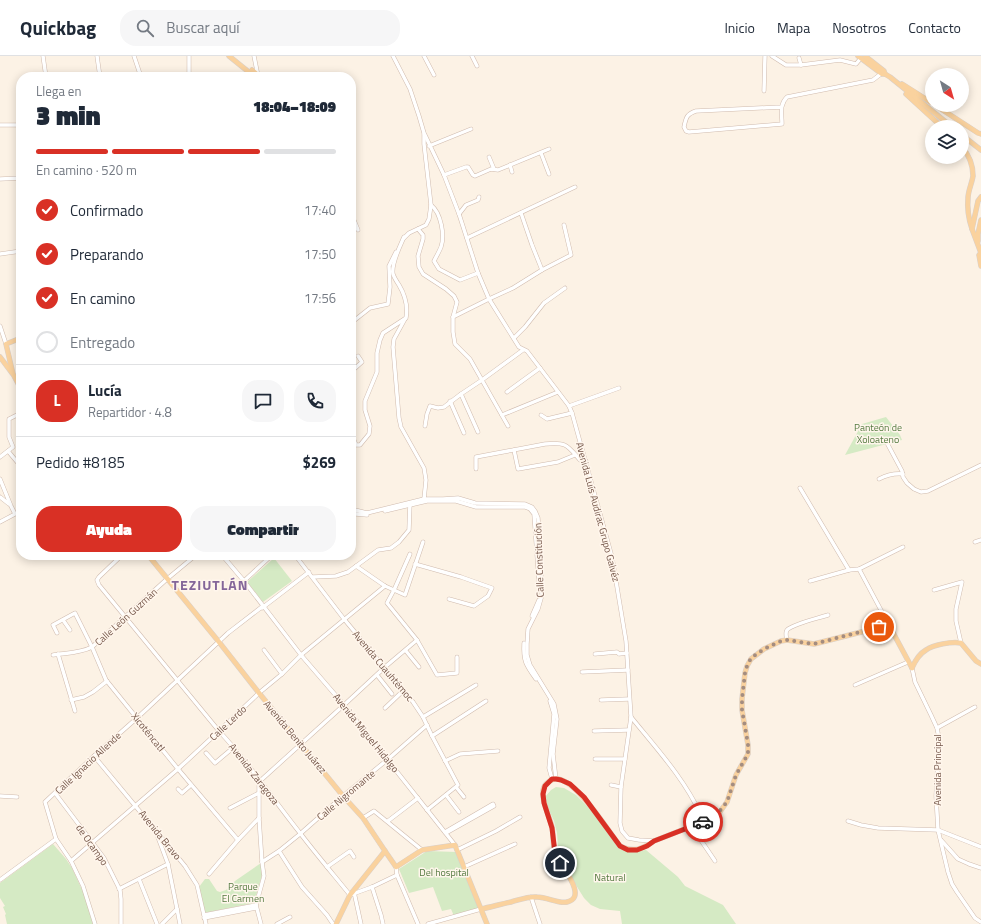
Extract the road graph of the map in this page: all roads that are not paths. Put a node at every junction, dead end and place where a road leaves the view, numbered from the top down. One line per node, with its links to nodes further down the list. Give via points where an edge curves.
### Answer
1 (43, 56): 18 (street)
2 (97, 56): 19 (street)
3 (134, 56): 20 (street)
4 (189, 56): 21 (street)
5 (229, 56): 15 (main road)
6 (235, 56): 15 (main road)
7 (254, 56): 23 (street)
8 (424, 56): 24 (street)
9 (472, 56): 17 (street)
10 (765, 56): 26 (street)
11 (772, 56): 16 (street, via 786,65)
12 (394, 57): 35 (street, via 410,89)
13 (861, 57): 16 (street, via 856,64 840,60); 25 (main road)
14 (799, 58): 16 (street)
15 (238, 61): 22 (main road)
16 (801, 65)
17 (477, 66)
18 (45, 72)
19 (99, 72)
20 (139, 72)
21 (189, 72)
22 (252, 72)
23 (257, 72)
24 (434, 74)
25 (885, 74): 27 (main road); 28 (street, via 873,80 787,97); 30 (main road); 31 (main road)
26 (764, 91)
27 (925, 98)
28 (781, 107): 28 (street, via 782,124 689,132 684,126 686,118 696,111)
29 (946, 112): 36 (main road)
30 (934, 120)
31 (943, 120)
32 (0, 125): 33 (street)
33 (16, 125)
34 (471, 129): 38 (street)
35 (424, 133): 38 (street, Avenida Luís Audirac Grupo Galvéz); 54 (street)
36 (981, 134)
37 (969, 141): 40 (main road)
38 (429, 146): 48 (street, Avenida Luís Audirac Grupo Galvéz)
39 (549, 149): 41 (street)
40 (981, 150)
41 (541, 153): 44 (street); 47 (street)
42 (489, 157): 45 (street)
43 (969, 158): 61 (main road, via 973,176 968,198)
44 (510, 165): 45 (street); 46 (street)
45 (494, 169): 48 (street, via 473,176 466,167)
46 (512, 172)
47 (549, 174)
48 (444, 176): 56 (street, Avenida Luís Audirac Grupo Galvéz)
49 (16, 178): 50 (street)
50 (0, 179)
51 (575, 187): 55 (street)
52 (479, 197): 56 (street, via 478,200 466,205)
53 (981, 197): 61 (main road)
54 (431, 205): 60 (street, via 429,219); 71 (street, via 435,208 442,227 443,240 434,261 439,269 460,280)
55 (521, 213): 64 (street); 70 (street)
56 (459, 214): 64 (street, Avenida Luís Audirac Grupo Galvéz)
57 (981, 220): 65 (main road)
58 (356, 225): 62 (street)
59 (564, 225): 70 (street, via 570,255)
60 (418, 229): 63 (street); 74 (street, via 423,235 418,256 419,268 423,274 454,296 457,302)
61 (972, 229): 65 (main road)
62 (358, 230)
63 (404, 237): 75 (street, via 389,266 388,304 370,308); 76 (street, via 394,262 393,274 406,302)
64 (467, 238): 71 (street, Avenida Luís Audirac Grupo Galvéz)
65 (978, 246): 67 (main road)
66 (16, 252): 68 (street)
67 (981, 253): 69 (main road)
68 (0, 254)
69 (981, 266)
70 (542, 270): 73 (street)
71 (478, 273): 73 (street, Avenida Luís Audirac Grupo Galvéz)
72 (565, 288): 78 (street, via 544,303)
73 (489, 299): 74 (street); 78 (street, Avenida Luís Audirac Grupo Galvéz)
74 (453, 317): 88 (street, via 455,344 470,359)
75 (356, 318)
76 (406, 318): 104 (street, via 383,333 380,340 377,372 364,401 370,426 360,445); 118 (street, via 394,339 393,358 399,418 401,427 424,468)
77 (0, 326): 80 (street)
78 (514, 338): 81 (street, Avenida Luís Audirac Grupo Galvéz)
79 (16, 340): 80 (main road)
80 (6, 344): 86 (main road)
81 (524, 350): 85 (street, Avenida Luís Audirac Grupo Galvéz); 88 (street)
82 (358, 356): 84 (street, via 362,362)
83 (0, 357): 86 (main road)
84 (356, 367)
85 (540, 368): 90 (street); 91 (street, Avenida Luís Audirac Grupo Galvéz)
86 (13, 374): 87 (main road)
87 (16, 380)
88 (482, 380): 92 (street); 96 (street)
89 (619, 388): 94 (street)
90 (507, 392)
91 (558, 392): 94 (street, Avenida Luís Audirac Grupo Galvéz); 96 (street)
92 (461, 394): 93 (street); 101 (street)
93 (450, 401): 99 (street, via 444,407 430,406); 102 (street)
94 (569, 406): 95 (street, Avenida Luís Audirac Grupo Galvéz)
95 (572, 413): 97 (street, via 547,419); 110 (street, Avenida Luís Audirac Grupo Galvéz)
96 (502, 415): 100 (street)
97 (541, 415)
98 (16, 416): 106 (street, via 9,419 9,437 13,447)
99 (425, 426)
100 (508, 426)
101 (478, 432)
102 (464, 433)
103 (887, 443): 113 (street)
104 (356, 445)
105 (514, 450): 107 (street, via 560,443); 107 (street, via 518,469 558,462); 112 (street, via 476,457)
106 (8, 451): 108 (street); 109 (street)
107 (576, 455): 110 (street, via 580,460)
108 (0, 457)
109 (16, 461)
110 (586, 461): 162 (street, Avenida Luís Audirac Grupo Galvéz, via 618,584)
111 (981, 465): 113 (street, via 921,492 907,483)
112 (476, 469)
113 (903, 474): 115 (street, via 888,475)
114 (0, 479): 120 (street)
115 (879, 479)
116 (800, 488): 137 (street)
117 (0, 497): 120 (street)
118 (424, 499): 119 (street, Calle Constitución); 209 (street, Calle Constitución, via 458,498 476,503 525,504 535,511 538,518 542,595 528,630 526,644 530,665 554,704 556,713)
119 (410, 503): 121 (street, via 367,515); 135 (street, via 409,530 399,542 391,548 378,550); 209 (street, Calle Constitución, via 456,501 476,507 525,507 534,514 540,595 526,631 524,658 551,702 554,714 549,768)
120 (11, 506): 122 (street, via 15,514)
121 (356, 514)
122 (0, 522)
123 (981, 540): 125 (street)
124 (423, 542): 134 (street)
125 (975, 542)
126 (903, 547): 136 (street)
127 (410, 554): 144 (street)
128 (117, 560): 149 (street, Avenida Zaragoza, via 97,580)
129 (152, 560): 140 (main road, Avenida Benito Juárez)
130 (190, 560): 140 (street, Calle León Guzmán)
131 (226, 560): 141 (street, Avenida Miguel Hidalgo)
132 (267, 560): 141 (street)
133 (299, 560): 138 (street, Avenida Cuauhtémoc)
134 (415, 564): 144 (street, via 405,595); 146 (street, via 492,588 488,596 474,606)
135 (356, 566): 139 (street, via 336,576); 143 (street)
136 (859, 569): 137 (street); 152 (street)
137 (849, 570): 142 (street)
138 (309, 572): 139 (street, Avenida Cuauhtémoc); 147 (street)
139 (313, 577): 150 (street, Avenida Cuauhtémoc)
140 (167, 579): 149 (street, Calle León Guzmán); 157 (main road, Avenida Benito Juárez)
141 (244, 581): 147 (street, Avenida Miguel Hidalgo)
142 (810, 581)
143 (385, 586): 144 (street); 150 (street, Calle Lerdo)
144 (394, 590): 155 (street, via 387,603)
145 (934, 590): 158 (street, via 962,582 956,609)
146 (449, 599)
147 (263, 606): 157 (street, Calle Ignacio Allende); 166 (street, Avenida Miguel Hidalgo)
148 (828, 615): 156 (street, via 793,626 786,631)
149 (125, 618): 159 (street, Calle León Guzmán); 178 (street, Avenida Zaragoza)
150 (344, 619): 166 (street, Calle Lerdo); 170 (street, Avenida Cuauhtémoc)
151 (63, 620): 153 (street); 154 (street, via 53,625); 159 (street, Xicoténcatl, via 75,613)
152 (890, 627): 156 (main road, via 879,627 814,644); 168 (main road)
153 (70, 630)
154 (58, 633)
155 (417, 640): 161 (street); 167 (street, via 437,675 457,673)
156 (787, 640): 233 (main road, via 764,649 751,658 745,673 742,699 748,754 736,775 727,802 710,819)
157 (219, 642): 178 (street, Calle Ignacio Allende); 182 (main road, Avenida Benito Juárez)
158 (961, 642): 169 (main road); 172 (main road, via 944,643 926,649)
159 (92, 647): 163 (street, via 80,652); 177 (street, Xicoténcatl)
160 (264, 650): 175 (street)
161 (406, 651): 170 (street); 171 (street)
162 (627, 652): 164 (street); 173 (street, Avenida Luís Audirac Grupo Galvéz)
163 (59, 654): 165 (street); 177 (street, via 71,700 84,696)
164 (595, 654)
165 (53, 655)
166 (301, 655): 175 (street, Calle Lerdo); 187 (street, Avenida Miguel Hidalgo)
167 (457, 657)
168 (908, 662): 172 (main road); 180 (street)
169 (981, 664)
170 (385, 667): 176 (street); 181 (street, Avenida Cuauhtémoc)
171 (419, 667)
172 (912, 668): 194 (street, Avenida Principal, via 915,682)
173 (628, 670): 174 (street); 184 (street, Avenida Luís Audirac Grupo Galvéz)
174 (582, 672)
175 (282, 674): 182 (street, Calle Lerdo)
176 (377, 675): 183 (street); 187 (street)
177 (107, 680): 192 (street, Xicoténcatl)
178 (177, 680): 192 (street, Calle Ignacio Allende); 196 (street, Avenida Zaragoza)
179 (476, 685): 190 (street)
180 (855, 685)
181 (404, 690): 189 (street); 190 (street, Avenida Cuauhtémoc)
182 (259, 694): 196 (street, Calle Lerdo); 199 (main road, Avenida Benito Juárez)
183 (392, 694)
184 (629, 699): 185 (street); 191 (street, Avenida Luís Audirac Grupo Galvéz)
185 (600, 700)
186 (486, 701): 198 (street)
187 (344, 705): 199 (street); 206 (street, Avenida Miguel Hidalgo)
188 (976, 707): 194 (street)
189 (385, 708)
190 (423, 717): 193 (street, Avenida Cuauhtémoc)
191 (631, 717): 195 (street, Avenida Luís Audirac Grupo Galvéz); 233 (street, via 680,778 695,801 701,815)
192 (137, 718): 203 (street, Calle Ignacio Allende); 208 (street, Xicoténcatl)
193 (427, 724): 198 (street, Avenida Cuauhtémoc); 206 (street, Calle Nigromante)
194 (937, 728): 235 (street, Avenida Principal)
195 (629, 730): 197 (street); 205 (street, Avenida Luís Audirac Grupo Galvéz)
196 (219, 731): 200 (street, Avenida Zaragoza); 208 (street, Calle Lerdo)
197 (594, 731)
198 (432, 736): 207 (street, Avenida Cuauhtémoc)
199 (301, 744): 210 (street); 220 (main road, Avenida Benito Juárez)
200 (234, 747): 202 (street, via 215,763); 210 (street, Avenida Zaragoza)
201 (498, 751): 207 (street, via 460,754)
202 (206, 753)
203 (94, 756): 216 (street, Calle Ignacio Allende); 224 (street, Avenida Bravo)
204 (595, 759): 205 (street)
205 (625, 759): 214 (street, Avenida Luís Audirac Grupo Galvéz)
206 (387, 760): 220 (street, Calle Nigromante); 223 (street, Avenida Miguel Hidalgo)
207 (445, 761): 213 (street, Avenida Cuauhtémoc)
208 (178, 769): 211 (street, Xicoténcatl); 224 (street, Calle Lerdo)
209 (554, 779): 241 (main road, via 570,784 584,797 620,846 628,850 637,850); 265 (main road, via 545,786 544,803 552,828 555,853 575,888 575,895 572,900 562,903)
210 (260, 782): 217 (street); 237 (street, Avenida Zaragoza)
211 (191, 785): 215 (street, via 182,794); 240 (street, Xicoténcatl)
212 (611, 785): 214 (street)
213 (457, 786): 218 (street); 222 (street, Avenida Cuauhtémoc)
214 (621, 787): 241 (street, Avenida Luís Audirac Grupo Galvéz, via 622,831 628,838)
215 (178, 789)
216 (55, 793): 238 (street, Calle Ignacio Allende, via 45,802); 242 (street, de Ocampo)
217 (259, 793): 225 (street); 229 (street)
218 (446, 795): 226 (street); 227 (street)
219 (0, 796): 221 (street)
220 (343, 796): 230 (main road, Avenida Benito Juárez); 237 (street, Calle Nigromante)
221 (17, 797)
222 (464, 797)
223 (418, 798): 226 (street, Avenida Miguel Hidalgo); 231 (street)
224 (135, 805): 234 (street, Avenida Bravo); 242 (street, Calle Lerdo)
225 (230, 808)
226 (427, 810): 236 (street, Avenida Miguel Hidalgo)
227 (459, 812)
228 (520, 817): 244 (street, via 496,831)
229 (259, 818): 240 (street); 252 (street)
230 (363, 818): 231 (street, via 374,811); 248 (main road, Avenida Benito Juárez)
231 (388, 821): 246 (street)
232 (848, 821): 235 (street, via 878,828)
233 (694, 826): 241 (main road); 251 (street)
234 (155, 828): 253 (street); 269 (street, Avenida Bravo, via 197,885)
235 (938, 830): 239 (street, Avenida Principal); 245 (street)
236 (445, 832): 236 (street, via 494,806 493,804); 244 (street, Avenida Miguel Hidalgo)
237 (300, 834): 247 (street, Calle Nigromante); 254 (street, Avenida Zaragoza)
238 (56, 839): 250 (street); 260 (street)
239 (940, 839): 257 (street, via 958,859); 272 (street, Avenida Principal, via 952,884 975,918)
240 (238, 840): 258 (street)
241 (654, 841)
242 (92, 843): 250 (street, Calle Lerdo); 263 (street, de Ocampo, via 104,858)
243 (515, 844): 256 (street)
244 (456, 847): 246 (main road); 256 (main road, Avenida Miguel Hidalgo)
245 (981, 847)
246 (424, 849): 255 (main road)
247 (278, 851): 252 (street, Calle Nigromante); 281 (street, via 302,887)
248 (385, 851): 255 (main road, Avenida Benito Juárez); 264 (main road)
249 (354, 856): 254 (street, via 350,851)
250 (71, 861): 273 (street, via 83,886)
251 (714, 861)
252 (262, 862): 266 (street, via 264,876)
253 (168, 865): 261 (street); 267 (street)
254 (327, 867): 264 (street, Avenida Zaragoza)
255 (396, 867): 259 (street)
256 (464, 867): 268 (main road, Avenida Miguel Hidalgo)
257 (981, 868)
258 (209, 874)
259 (397, 876): 262 (street); 285 (street)
260 (0, 880)
261 (139, 880): 263 (street); 275 (street)
262 (372, 887): 264 (street); 284 (street)
263 (119, 890): 274 (street, de Ocampo)
264 (353, 893): 271 (main road); 283 (street)
265 (531, 897): 268 (main road); 288 (street)
266 (256, 907): 269 (street); 279 (street)
267 (177, 909): 276 (street); 277 (street)
268 (481, 909): 286 (street); 287 (main road, Avenida Miguel Hidalgo)
269 (204, 917): 278 (street, Avenida Bravo)
270 (290, 917): 280 (street)
271 (339, 917): 281 (main road); 282 (street)
272 (981, 922)
273 (95, 924)
274 (120, 924)
275 (156, 924)
276 (162, 924)
277 (180, 924)
278 (206, 924)
279 (261, 924)
280 (277, 924)
281 (334, 924)
282 (340, 924)
283 (361, 924)
284 (383, 924)
285 (418, 924)
286 (428, 924)
287 (487, 924)
288 (540, 924)

